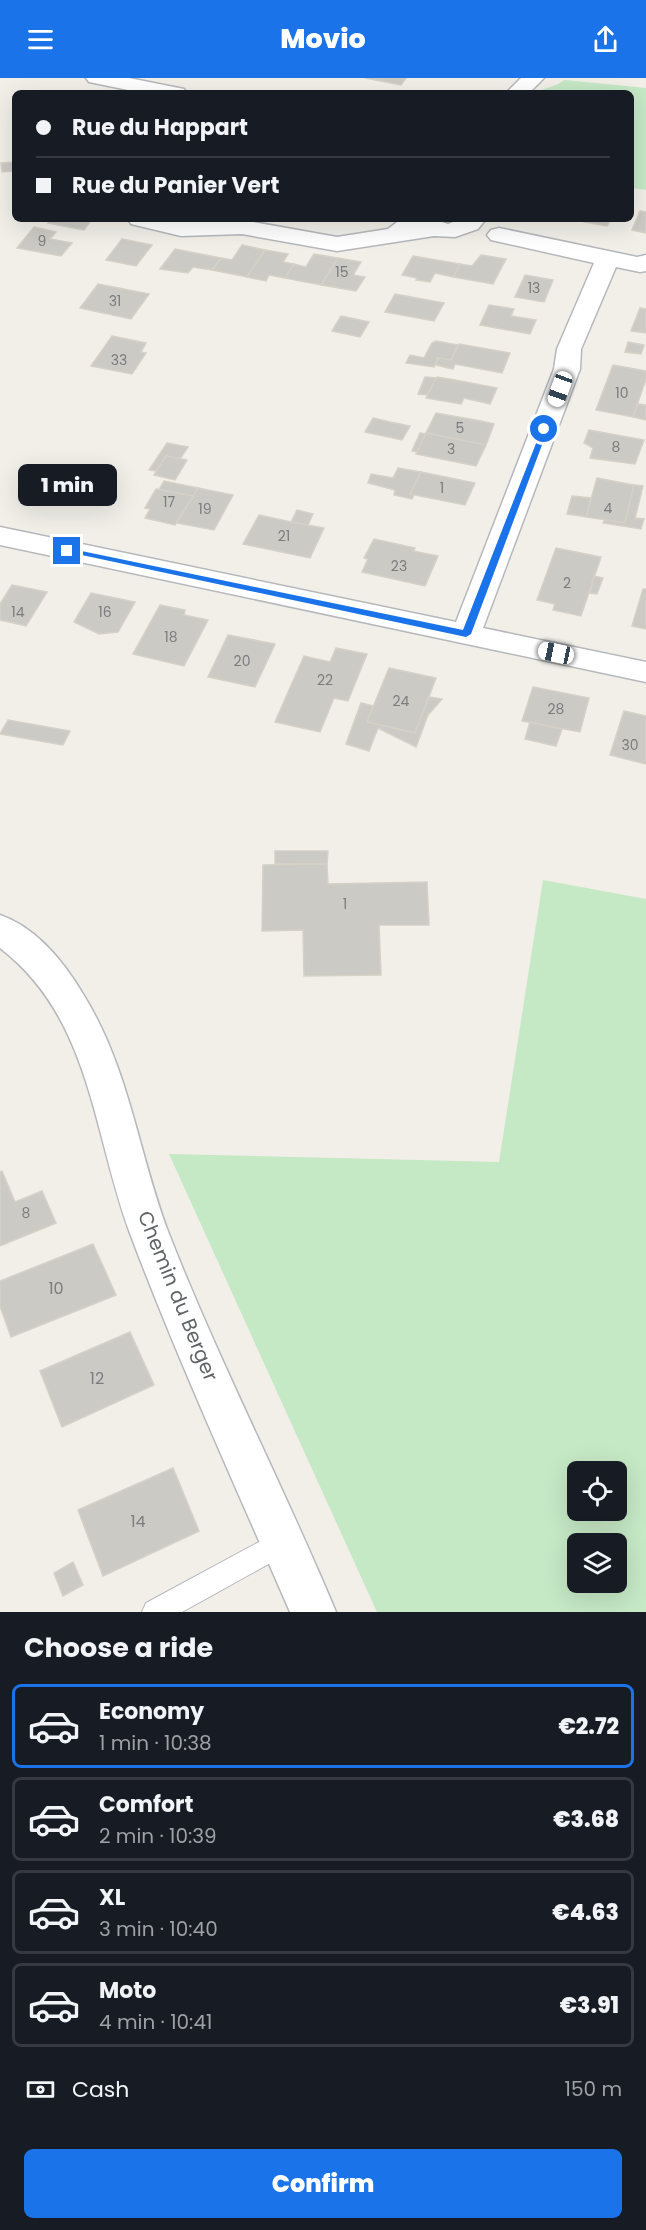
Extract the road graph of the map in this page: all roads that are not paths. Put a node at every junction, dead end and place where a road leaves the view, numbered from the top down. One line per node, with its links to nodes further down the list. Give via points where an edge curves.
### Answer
1 (96, 78): 3 (street)
2 (534, 78): 4 (street)
3 (161, 90)
4 (520, 90)
5 (143, 222): 10 (street, via 181,229 243,227 337,244)
6 (277, 222): 10 (street, via 342,234)
7 (424, 222): 8 (street); 10 (street, via 396,234)
8 (467, 224): 9 (street)
9 (491, 227): 11 (street, via 535,244)
10 (356, 241)
11 (608, 258): 12 (street); 14 (street, via 569,349 567,369)
12 (644, 264)
13 (0, 536): 14 (street)
14 (466, 634): 15 (street)
15 (646, 672)
16 (0, 929): 17 (street, Chemin du Berger, via 15,938 52,974 79,1019 105,1081 151,1237)
17 (283, 1542): 18 (lane); 19 (street, Chemin du Berger)
18 (156, 1612)
19 (313, 1612)

